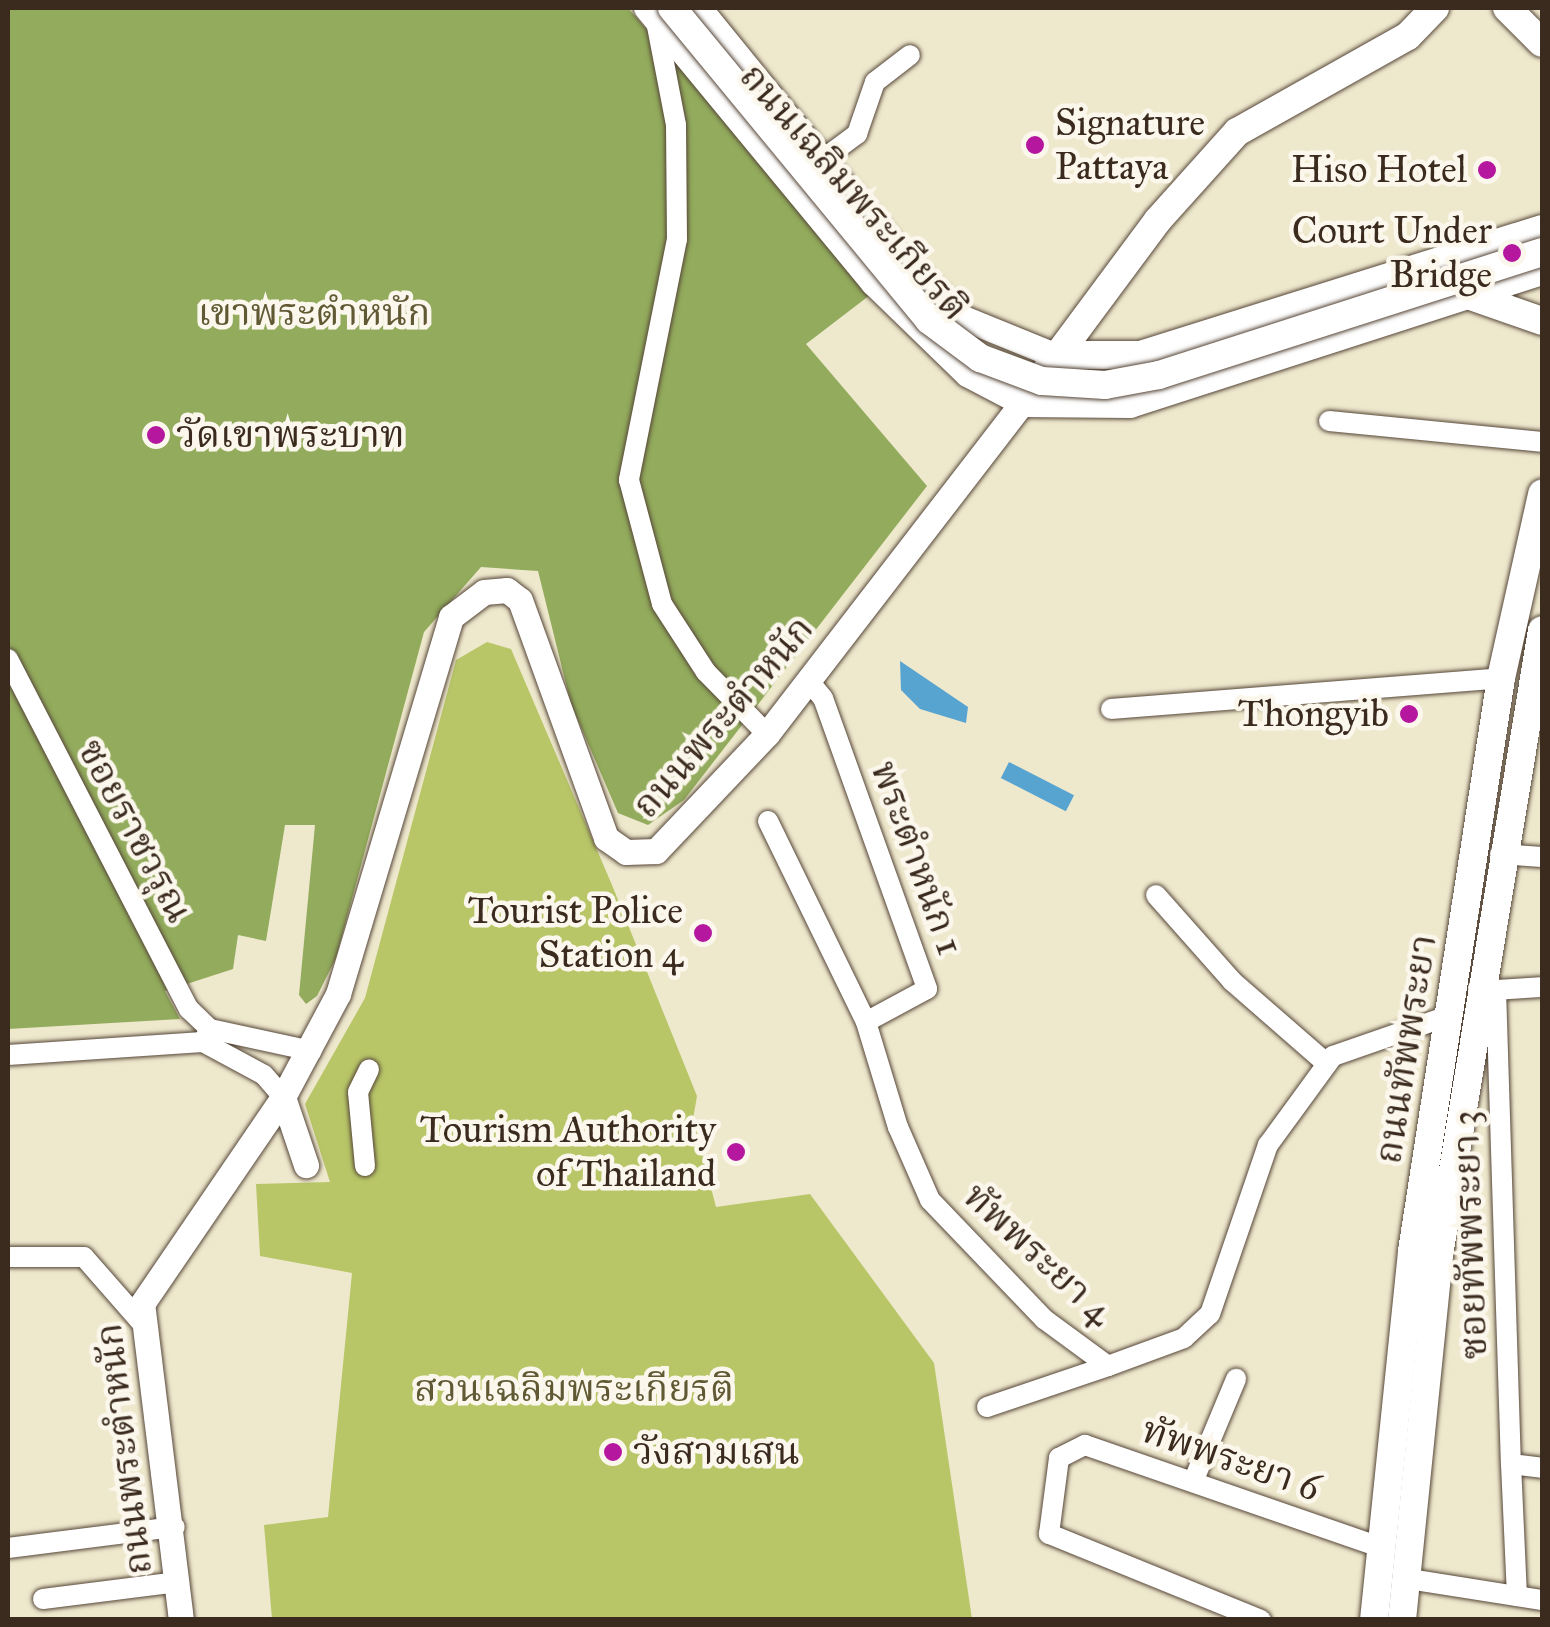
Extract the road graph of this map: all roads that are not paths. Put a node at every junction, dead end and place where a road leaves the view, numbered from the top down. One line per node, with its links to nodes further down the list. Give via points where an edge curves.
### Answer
1 (700, 8): 7 (street, ถนนเฉลิมพระเกียรติ)
2 (1435, 8): 15 (main road, ถนนพระตำหนัก, via 1408,36 1237,132)
3 (1507, 8): 5 (main road)
4 (658, 12): 10 (main road, bridge, via 929,320 980,358 1042,381 1105,385 1159,375); 14 (street, ถนนเฉลิมพระเกียรติ); 30 (street, via 676,125 678,240 629,480 662,604 706,672)
5 (1542, 42)
6 (910, 55): 7 (street, via 875,82 856,134)
7 (822, 160): 11 (street, ถนนเฉลิมพระเกียรติ)
8 (1542, 228): 9 (main road, ถนนเฉลิมพระเกียรติ)
9 (1458, 248): 13 (main road, via 1476,265); 17 (main road, ถนนเฉลิมพระเกียรติ)
10 (1542, 252)
11 (908, 266): 14 (street, via 902,284); 18 (street, ถนนเฉลิมพระเกียรติ, via 986,332)
12 (1542, 271): 13 (main road, ถนนเฉลิมพระเกียรติ)
13 (1467, 291): 16 (main road); 20 (main road, ถนนเฉลิมพระเกียรติ)
14 (882, 293): 21 (street, ถนนเฉลิมพระเกียรติ, via 967,374)
15 (1097, 299): 18 (main road, ถนนพระตำหนัก); 19 (main road, via 1096,330)
16 (1542, 321)
17 (1178, 345): 19 (main road, ถนนเฉลิมพระเกียรติ); 20 (main road, via 1167,370)
18 (1054, 355): 19 (main road, ถนนเฉลิมพระเกียรติ); 21 (main road, ถนนพระตำหนัก)
19 (1140, 355)
20 (1187, 385): 21 (main road, ถนนเฉลิมพระเกียรติ, via 1130,404)
21 (1022, 403): 28 (street, ถนนพระตำหนัก)
22 (1329, 421): 23 (street)
23 (1542, 442)
24 (1542, 494): 27 (main road, ถนนทัพพระยา)
25 (1542, 630): 32 (main road, ถนนทัพพระยา)
26 (8, 658): 39 (street, ซอยราชวรุณ)
27 (1502, 678): 29 (street); 37 (main road, ถนนทัพพระยา)
28 (809, 681): 30 (street, ถนนพระตำหนัก); 38 (street, พระตำหนัก 1, via 823,698 926,988)
29 (1112, 708)
30 (766, 734): 40 (street, ถนนพระตำหนัก, via 656,851 626,852 606,838 585,794 529,612 507,590 462,606 427,676 344,976)
31 (768, 821): 38 (street)
32 (1500, 854): 33 (street); 36 (main road, ถนนทัพพระยา)
33 (1542, 857)
34 (1156, 895): 42 (street, via 1232,982)
35 (1542, 987): 36 (street)
36 (1487, 989): 47 (main road, ถนนทัพพระยา); 53 (street, ซอยทัพพระยา 3)
37 (1448, 1016): 42 (street, ทัพพระยา 4, via 1345,1048); 47 (main road, ถนนทัพพระยา)
38 (866, 1022): 50 (street, ทัพพระยา 4, via 930,1200 1044,1319)
39 (206, 1035): 40 (street); 41 (street); 44 (street, via 264,1075)
40 (312, 1050): 44 (street, ถนนพระตำหนัก)
41 (8, 1055)
42 (1327, 1064): 50 (street, ทัพพระยา 4, via 1268,1144 1210,1314 1184,1338)
43 (370, 1069): 46 (street, via 358,1092)
44 (283, 1097): 45 (street); 49 (street, ถนนพระตำหนัก, via 150,1287)
45 (306, 1165)
46 (364, 1166)
47 (1427, 1242): 58 (main road, ถนนทัพพระยา); 59 (main road, ถนนทัพพระยา)
48 (8, 1258): 49 (street, via 84,1257)
49 (140, 1321): 56 (street, ถนนพระตำหนัก)
50 (1108, 1366): 52 (street)
51 (1236, 1379): 55 (street)
52 (987, 1406)
53 (1511, 1464): 54 (street); 61 (street, ซอยทัพพระยา 3)
54 (1542, 1468)
55 (1193, 1482): 58 (street, ทัพพระยา 6); 65 (street, ทัพพระยา 6, via 1085,1445 1059,1458 1049,1534)
56 (175, 1526): 57 (street); 60 (street, ถนนพระตำหนัก)
57 (8, 1548)
58 (1384, 1548): 66 (main road, ถนนทัพพระยา)
59 (1409, 1579): 61 (street); 67 (main road, ถนนทัพพระยา)
60 (178, 1582): 62 (street); 64 (street, ถนนพระตำหนัก)
61 (1517, 1596): 63 (street)
62 (43, 1599)
63 (1542, 1600)
64 (181, 1620)
65 (1261, 1620)
66 (1374, 1620)
67 (1402, 1620)

